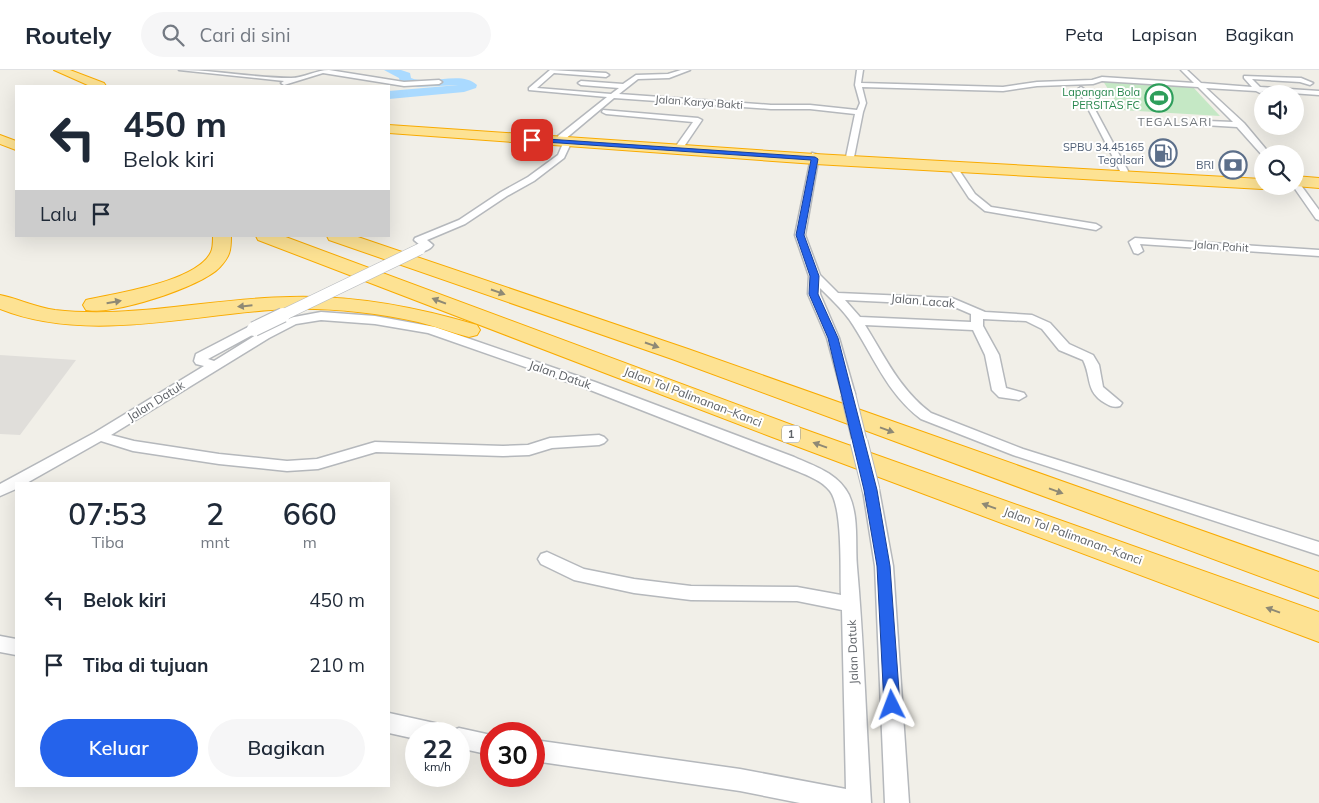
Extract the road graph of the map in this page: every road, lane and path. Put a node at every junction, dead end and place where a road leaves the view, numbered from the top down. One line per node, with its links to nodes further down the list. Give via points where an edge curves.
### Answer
1 (60, 70): 24 (highway)
2 (182, 70): 12 (street)
3 (554, 70): 9 (street); 15 (street)
4 (686, 70): 11 (street, Jalan Karya Bakti, via 669,76)
5 (860, 70): 27 (street)
6 (1184, 70): 20 (street)
7 (324, 71): 13 (street); 14 (street)
8 (47, 73): 23 (highway)
9 (618, 75)
10 (627, 76): 11 (street, Jalan Karya Bakti)
11 (636, 77): 28 (street)
12 (269, 78): 14 (street); 25 (street)
13 (372, 78): 16 (street, via 404,84); 18 (street)
14 (294, 80): 26 (street)
15 (540, 81): 17 (street); 34 (street, Jalan Karya Bakti, via 531,89)
16 (439, 82)
17 (550, 82)
18 (357, 83)
19 (569, 83): 28 (street)
20 (1196, 83): 27 (street, via 1102,79 1003,90); 30 (street); 39 (street)
21 (1310, 83): 22 (street); 29 (street, via 1246,77); 33 (street)
22 (1319, 84)
23 (75, 85)
24 (98, 85)
25 (268, 85)
26 (272, 85)
27 (858, 85): 36 (street, via 864,99)
28 (624, 86): 34 (street)
29 (1254, 86)
30 (1254, 87)
31 (1081, 89): 51 (street)
32 (1304, 90): 33 (street)
33 (1319, 91)
34 (612, 96): 36 (street, Jalan Karya Bakti); 44 (street)
35 (606, 112): 42 (street, via 696,119)
36 (859, 112): 49 (street)
37 (1207, 122): 39 (street)
38 (390, 125): 44 (highway)
39 (1241, 125): 46 (street)
40 (390, 129): 44 (highway)
41 (684, 129): 42 (street)
42 (694, 130): 47 (street)
43 (5, 133): 45 (highway)
44 (564, 140): 47 (highway); 72 (street, bridge, via 561,156 462,222 418,242 428,245 201,357 201,361)
45 (15, 145)
46 (1258, 145)
47 (689, 148): 48 (highway)
48 (815, 157): 49 (highway); 50 (highway); 66 (street, via 800,235)
49 (850, 157): 51 (highway)
50 (952, 166): 54 (highway); 60 (street, via 966,189 988,209)
51 (1124, 171): 52 (highway)
52 (1254, 179)
53 (1319, 183): 55 (highway)
54 (1254, 184)
55 (1304, 184)
56 (1304, 186): 57 (highway)
57 (1319, 188)
58 (1303, 195): 59 (street)
59 (1319, 217)
60 (1096, 227)
61 (222, 237): 67 (highway, one-way to 61, via 22,300 36,304 88,306 133,298 174,286 206,268 223,250)
62 (267, 237): 75 (highway, Jalan Tol Palimanan–Kanci / 1, one-way to 62)
63 (339, 237): 83 (highway, one-way to 83, via 680,354)
64 (1138, 251): 65 (street, Jalan Pahit, via 1135,241)
65 (1319, 253)
66 (814, 276): 68 (street); 92 (street, bridge, via 814,294 833,338 848,394 871,490 884,566)
67 (0, 286)
68 (835, 296): 70 (street, Jalan Lacak, via 952,302); 71 (street)
69 (0, 301): 75 (highway, one-way to 69, via 451,324 376,306 287,303 161,316 81,319 47,316)
70 (977, 320): 71 (street); 73 (street, via 992,356 999,390); 74 (street, Jalan Lacak, via 992,316 1028,318 1046,326 1060,344 1088,358 1097,391)
71 (856, 321): 81 (street, via 903,396 926,416 1018,452)
72 (214, 365): 76 (street, Jalan Datuk); 84 (street, Jalan Datuk, via 293,321 320,316 375,320 431,330 693,423 788,461 835,487 841,497 845,518)
73 (1019, 396)
74 (1114, 403)
75 (782, 431): 85 (highway, Jalan Tol Palimanan–Kanci / 1, one-way to 75)
76 (99, 436): 77 (street, via 133,446 228,461 287,466 318,464 374,447 503,451 529,450 550,443); 78 (street, Jalan Datuk)
77 (599, 440)
78 (18, 482)
79 (15, 484): 80 (street, Jalan Datuk)
80 (0, 492)
81 (1319, 549)
82 (547, 559): 84 (street, via 580,575 634,586 691,593 798,594)
83 (1319, 585)
84 (852, 605): 91 (street, Jalan Datuk)
85 (1319, 627)
86 (0, 644): 87 (street)
87 (15, 647)
88 (390, 723): 89 (street)
89 (405, 727)
90 (545, 753): 91 (street, via 740,780)
91 (859, 803)
92 (897, 803)

